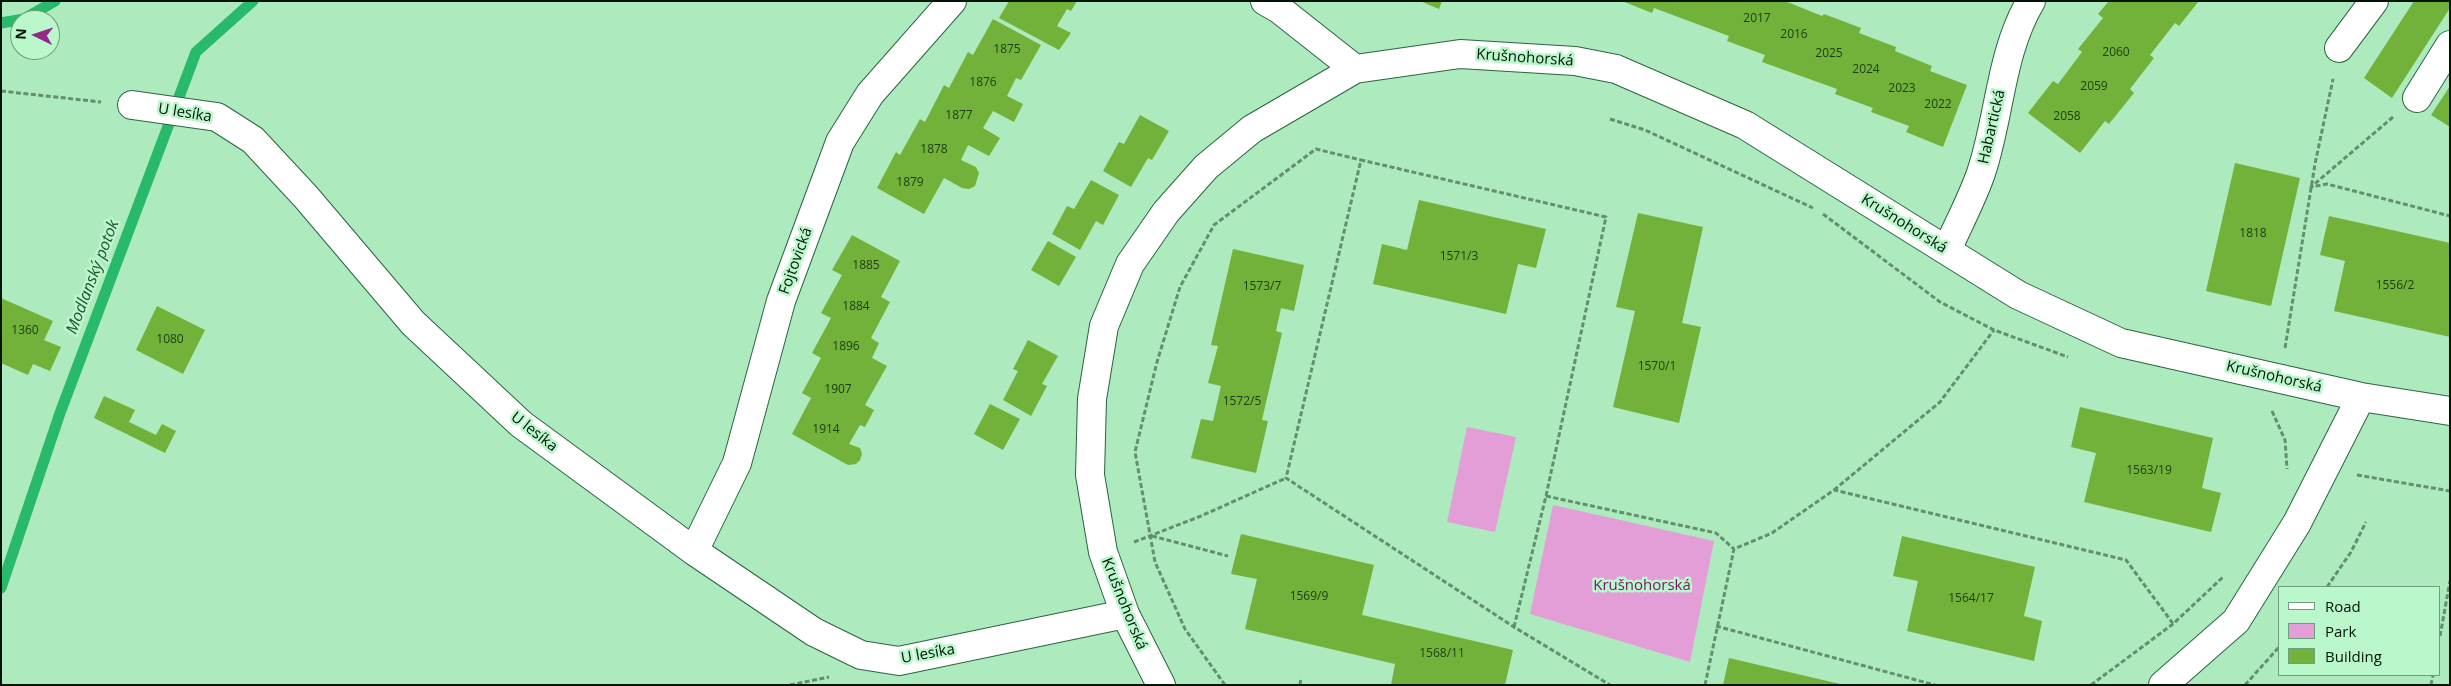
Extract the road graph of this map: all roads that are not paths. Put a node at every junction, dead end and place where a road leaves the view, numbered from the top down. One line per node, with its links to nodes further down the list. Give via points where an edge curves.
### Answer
1 (952, 1): 13 (street, Fojtovická, via 870,94 840,142 781,301 737,463)
2 (1265, 1): 7 (street)
3 (2031, 1): 10 (street, Habartická, via 2019,21 2010,49 1981,173)
4 (2374, 1): 6 (street)
5 (2450, 45): 8 (street)
6 (2339, 48)
7 (1355, 69): 10 (street, Krušnohorská, via 1460,54 1575,61 1616,69 1745,125); 14 (street, Krušnohorská, via 1252,129 1206,167 1166,212 1130,264 1104,326 1092,399 1090,475 1103,552)
8 (2417, 98)
9 (132, 105): 13 (street, U lesíka, via 217,117 252,140 306,197 413,323 521,424)
10 (1947, 250): 11 (street, Krušnohorská, via 2018,295 2121,343)
11 (2361, 397): 12 (street, Krušnohorská); 16 (street, via 2305,506 2236,621)
12 (2450, 411)
13 (694, 551): 14 (street, U lesíka, via 814,632 861,655 899,662)
14 (1124, 614): 15 (street, Krušnohorská)
15 (1161, 685)
16 (2163, 685)

